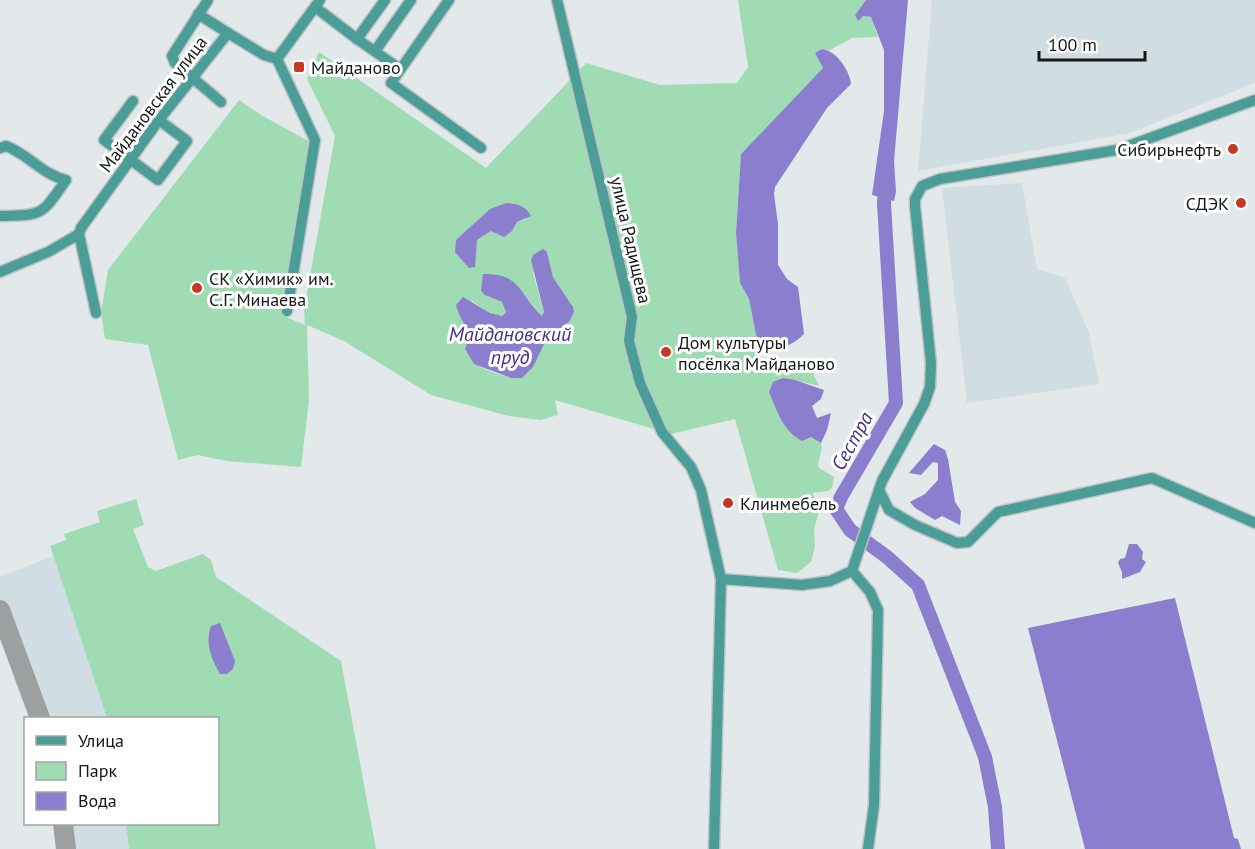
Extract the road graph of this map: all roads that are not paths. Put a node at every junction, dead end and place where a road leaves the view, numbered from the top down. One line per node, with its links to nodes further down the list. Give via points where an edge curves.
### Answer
1 (208, 0): 7 (street)
2 (385, 0): 9 (street)
3 (411, 0): 10 (street)
4 (449, 0): 12 (street)
5 (557, 0): 29 (street, улица Радищева, via 632,317 628,341 640,382 662,432 691,467 701,490)
6 (317, 3): 9 (street); 11 (street)
7 (198, 14): 8 (street); 13 (street, via 172,56)
8 (228, 33): 11 (street, Майдановская улица, via 264,56); 13 (street, Майдановская улица)
9 (357, 39): 10 (street)
10 (375, 51): 12 (street)
11 (277, 59): 24 (street, via 315,140)
12 (400, 69): 19 (street, via 391,82)
13 (193, 77): 16 (street); 17 (street, Майдановская улица)
14 (1255, 100): 26 (street, via 1117,150 940,179 922,186 915,206 930,387)
15 (134, 101): 20 (street, via 104,140)
16 (221, 102)
17 (159, 120): 20 (street, Майдановская улица); 20 (street, via 188,141 158,180)
18 (0, 148): 21 (street, via 18,150 54,177 66,180 37,214)
19 (481, 148)
20 (130, 159): 22 (street, Майдановская улица)
21 (0, 216)
22 (79, 234): 23 (street); 25 (street)
23 (0, 272)
24 (287, 311)
25 (96, 314)
26 (879, 492): 27 (street, via 889,510 957,543 968,542 998,512 1152,478); 28 (street)
27 (1255, 523)
28 (852, 571): 29 (street, via 830,581 802,585); 31 (street, via 870,592 878,610 874,804)
29 (721, 579): 30 (street, улица Радищева)
30 (714, 849)
31 (868, 849)

